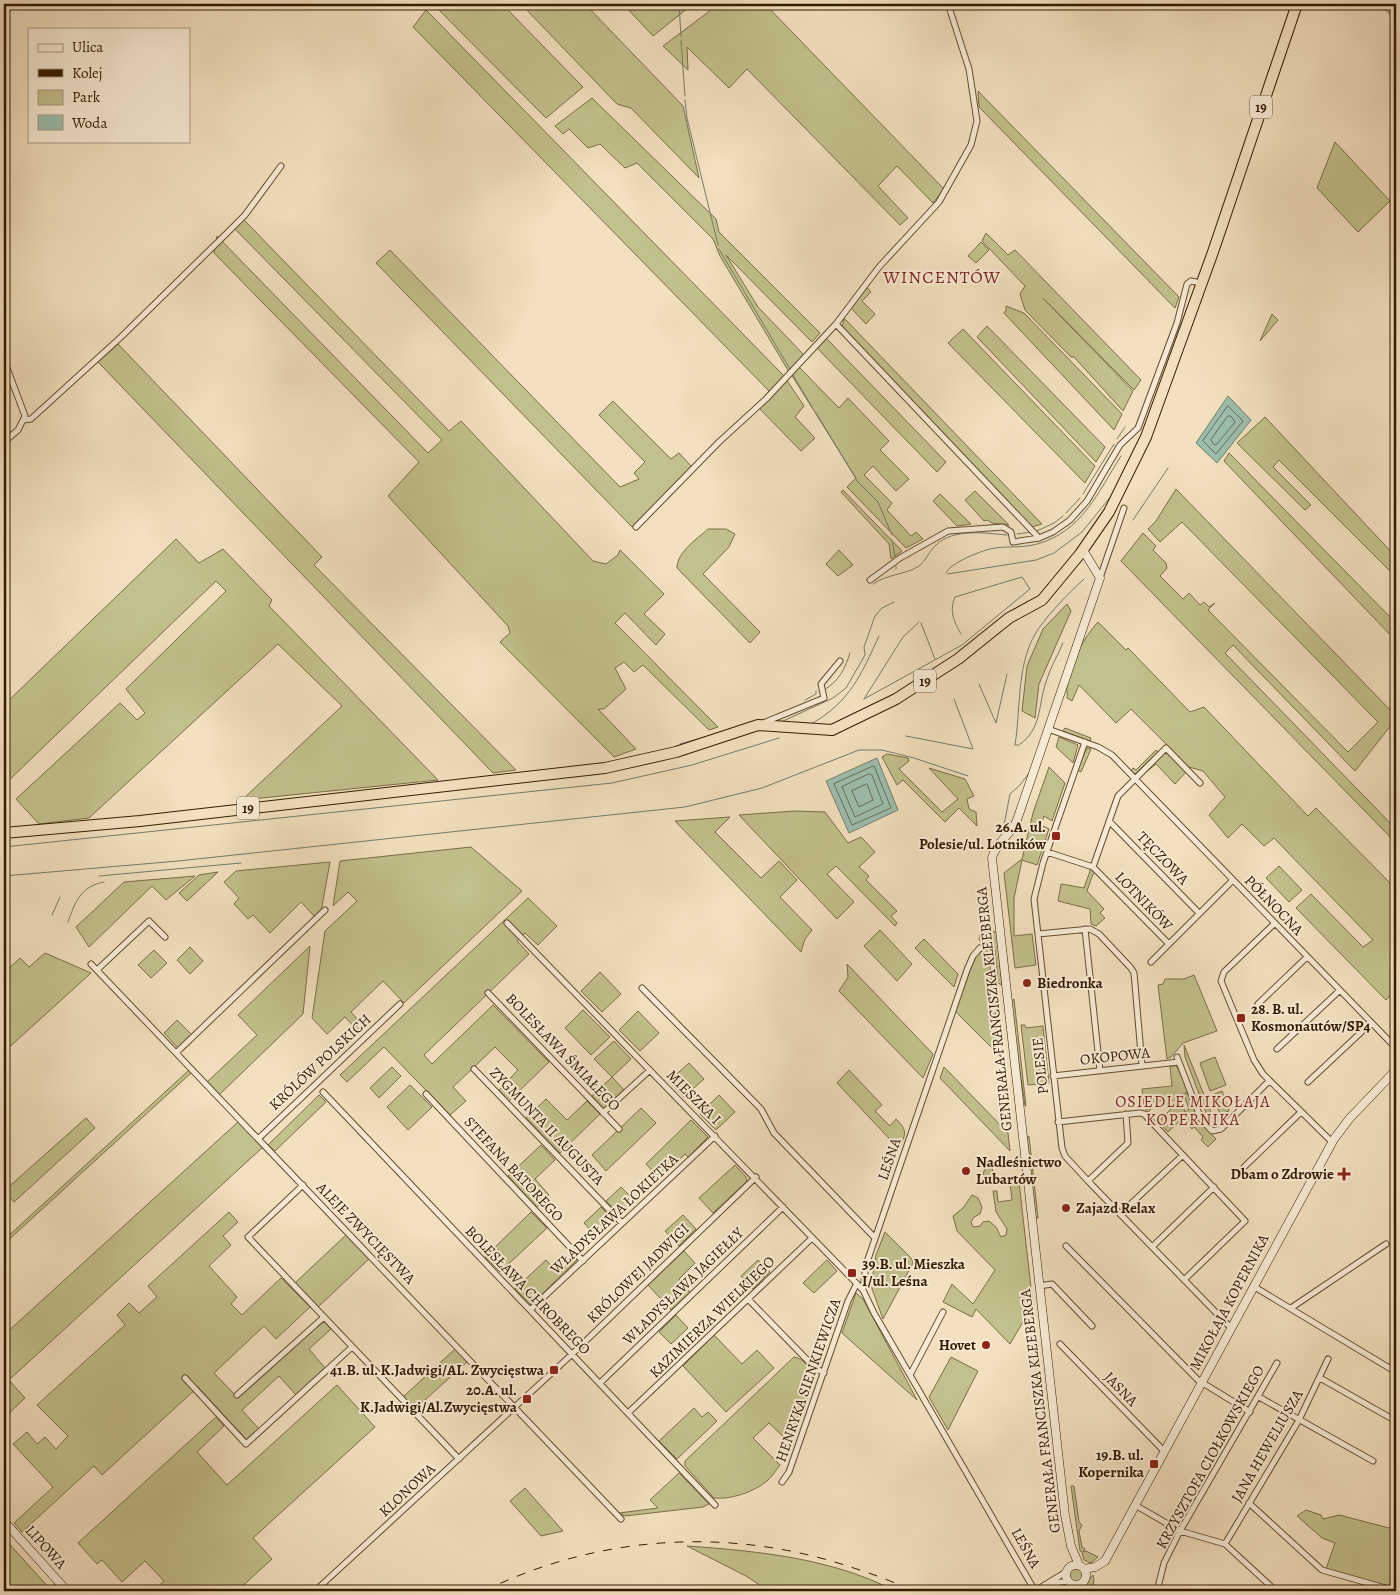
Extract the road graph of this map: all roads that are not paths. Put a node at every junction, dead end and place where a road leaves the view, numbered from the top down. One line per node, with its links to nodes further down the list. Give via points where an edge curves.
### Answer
1 (948, 4): 5 (street, via 973,86 977,121 971,145 939,202 879,267)
2 (1297, 4): 4 (highway, 19)
3 (280, 166): 7 (street, via 245,215 225,235 31,419)
4 (1201, 283): 11 (street, via 1191,281 1187,284 1177,323 1138,428 1120,445 1076,514); 12 (highway, 19, via 1146,437 1109,512)
5 (836, 324): 10 (street, via 766,399); 11 (street)
6 (4, 360): 7 (street, via 24,410)
7 (24, 420): 8 (street)
8 (4, 442)
9 (1124, 508): 13 (street, GENERAŁA FRANCISZKA KLEEBERGA)
10 (636, 526)
11 (1039, 538): 14 (street, via 1013,542 1011,532 1003,527 948,531 900,558)
12 (1083, 550): 13 (main road); 16 (highway, 19, via 1039,603 1009,618 958,659 872,712 825,730)
13 (1100, 578): 17 (main road, GENERAŁA FRANCISZKA KLEEBERGA)
14 (870, 580)
15 (840, 661): 16 (street, via 822,684 824,698)
16 (758, 725): 22 (highway, 19, via 676,752 605,768 140,821)
17 (1048, 729): 18 (street, PÓŁNOCNA); 83 (main road, GENERAŁA FRANCISZKA KLEEBERGA, via 1015,826 1000,842 992,858)
18 (1084, 742): 19 (street, PÓŁNOCNA, via 1112,755); 23 (street, POLESIE)
19 (1134, 778): 20 (street, via 1166,748); 21 (street, via 1118,796); 25 (street, PÓŁNOCNA)
20 (1200, 783)
21 (1109, 821): 24 (street); 27 (street, TĘCZOWA)
22 (4, 833)
23 (1048, 852): 24 (street, LOTNIKÓW); 31 (street, POLESIE, via 1034,899)
24 (1093, 867): 33 (street, LOTNIKÓW)
25 (1233, 880): 27 (street, LOTNIKÓW); 29 (street, PÓŁNOCNA)
26 (325, 910): 47 (street)
27 (1199, 913): 33 (street, LOTNIKÓW)
28 (507, 923): 50 (street, MIESZKA I)
29 (1275, 923): 35 (street, PÓŁNOCNA); 54 (street, via 1228,967 1221,981 1254,1060)
30 (1085, 928): 31 (street); 48 (street, via 1099,934 1134,972); 52 (street)
31 (1038, 934): 53 (street, POLESIE)
32 (165, 937): 38 (street, via 149,921)
33 (1168, 943): 36 (street)
34 (980, 948): 76 (street, LEŚNA, via 967,970)
35 (1307, 957): 40 (street, PÓŁNOCNA); 43 (street)
36 (1151, 962)
37 (92, 964): 38 (street, ALEJE ZWYCIĘSTWA)
38 (97, 970): 47 (street, ALEJE ZWYCIĘSTWA)
39 (642, 988): 76 (street, via 757,1105 774,1133)
40 (1339, 991): 44 (street, PÓŁNOCNA); 46 (street)
41 (488, 993): 58 (street, BOLESŁAWA ŚMIAŁEGO)
42 (400, 1004): 64 (street, KRÓLÓW POLSKICH)
43 (1258, 1004)
44 (1371, 1023): 45 (street, PÓŁNOCNA); 55 (street)
45 (1396, 1048)
46 (1277, 1049)
47 (176, 1053): 64 (street, ALEJE ZWYCIĘSTWA)
48 (1142, 1065): 52 (street, OKOPOWA); 54 (street, OKOPOWA, via 1178,1060 1202,1122 1215,1132)
49 (474, 1069): 74 (street, ZYGMUNTA II AUGUSTA)
50 (650, 1070): 58 (street); 63 (street, MIESZKA I)
51 (1396, 1070): 65 (main road, MIKOŁAJA KOPERNIKA)
52 (1100, 1071): 53 (street, OKOPOWA)
53 (1053, 1076): 61 (street, POLESIE)
54 (1269, 1081): 59 (street)
55 (1308, 1082)
56 (323, 1092): 88 (street, BOLESŁAWA CHROBREGO)
57 (426, 1094): 80 (street, STEFANA BATOREGO)
58 (603, 1113): 62 (street, BOLESŁAWA ŚMIAŁEGO)
59 (1300, 1113): 65 (street); 67 (street)
60 (1126, 1114): 61 (street); 66 (street, via 1148,1116); 69 (street, via 1128,1142)
61 (1058, 1122): 69 (street, POLESIE, via 1064,1154)
62 (619, 1129)
63 (715, 1136): 68 (street, MIESZKA I); 74 (street, WŁADYSŁAWA ŁOKIETKA)
64 (258, 1139): 70 (street, ALEJE ZWYCIĘSTWA)
65 (1332, 1142): 84 (main road, MIKOŁAJA KOPERNIKA)
66 (1183, 1155): 71 (street); 73 (street)
67 (1244, 1167)
68 (756, 1177): 72 (street, MIESZKA I); 95 (street, KRÓLOWEJ JADWIGI)
69 (1088, 1181): 73 (street, POLESIE)
70 (303, 1185): 90 (street, via 248,1237); 107 (street, ALEJE ZWYCIĘSTWA)
71 (1214, 1187): 79 (street); 81 (street, via 1246,1221)
72 (783, 1207): 75 (street, MIESZKA I); 103 (street, WŁADYSŁAWA JAGIEŁŁY)
73 (1120, 1214): 79 (street, POLESIE)
74 (622, 1223): 80 (street, WŁADYSŁAWA ŁOKIETKA)
75 (812, 1238): 82 (street, MIESZKA I); 86 (street, KAZIMIERZA WIELKIEGO)
76 (875, 1238): 85 (street, LEŚNA, via 866,1265)
77 (1386, 1244): 87 (street)
78 (1066, 1246): 104 (street)
79 (1152, 1247): 81 (street, POLESIE)
80 (583, 1261): 88 (street, WŁADYSŁAWA ŁOKIETKA)
81 (1184, 1280): 92 (street, POLESIE)
82 (856, 1284): 85 (street, MIESZKA I); 99 (street, HENRYKA SIENKIEWICZA)
83 (1039, 1286): 91 (street, via 1052,1284); 123 (main road, GENERAŁA FRANCISZKA KLEEBERGA)
84 (1253, 1286): 87 (street); 92 (main road, MIKOŁAJA KOPERNIKA)
85 (863, 1290): 100 (street, LEŚNA)
86 (748, 1299): 99 (street, via 814,1368); 109 (street, KAZIMIERZA WIELKIEGO)
87 (1292, 1308): 98 (street)
88 (530, 1310): 95 (street, BOLESŁAWA CHROBREGO)
89 (943, 1312): 100 (street)
90 (324, 1317): 94 (street); 105 (street)
91 (1092, 1326)
92 (1231, 1328): 104 (main road, MIKOŁAJA KOPERNIKA)
93 (1060, 1344): 112 (street, JASNA)
94 (352, 1347): 101 (street, via 246,1444); 113 (street)
95 (571, 1354): 103 (street, BOLESŁAWA CHROBREGO); 107 (street, KRÓLOWEJ JADWIGI)
96 (1328, 1359): 102 (street, JANA HEWELIUSZA)
97 (1277, 1363): 106 (street, KRZYSZTOFA CIOŁKOWSKIEGO)
98 (1396, 1372)
99 (824, 1373): 115 (street, HENRYKA SIENKIEWICZA, via 789,1472)
100 (910, 1375): 127 (street, LEŚNA, via 1035,1591)
101 (185, 1378)
102 (1320, 1378): 110 (street, JANA HEWELIUSZA); 111 (street)
103 (600, 1383): 109 (street, BOLESŁAWA CHROBREGO)
104 (1202, 1383): 108 (street); 112 (main road, MIKOŁAJA KOPERNIKA)
105 (238, 1395)
106 (1259, 1397): 108 (street, KRZYSZTOFA CIOŁKOWSKIEGO); 110 (street)
107 (515, 1407): 113 (street, KLONOWA); 119 (street, ALEJE ZWYCIĘSTWA)
108 (1250, 1412): 121 (street, KRZYSZTOFA CIOŁKOWSKIEGO)
109 (628, 1413): 117 (street, BOLESŁAWA CHROBREGO)
110 (1299, 1420): 114 (street); 116 (street, JANA HEWELIUSZA)
111 (1396, 1421)
112 (1164, 1451): 118 (main road, MIKOŁAJA KOPERNIKA)
113 (459, 1459): 131 (street, KLONOWA)
114 (1373, 1461)
115 (782, 1482)
116 (1249, 1503): 122 (street, JANA HEWELIUSZA); 134 (street, via 1322,1570)
117 (715, 1505)
118 (1136, 1505): 121 (street); 124 (main road, MIKOŁAJA KOPERNIKA)
119 (621, 1519)
120 (4, 1522): 130 (main road, LIPOWA)
121 (1180, 1531): 122 (street); 132 (street, KRZYSZTOFA CIOŁKOWSKIEGO, via 1164,1563)
122 (1225, 1544): 133 (street)
123 (1071, 1546): 125 (main road, GENERAŁA FRANCISZKA KLEEBERGA); 126 (main road, GENERAŁA FRANCISZKA KLEEBERGA)
124 (1106, 1561): 125 (main road, via 1096,1567); 128 (main road, MIKOŁAJA KOPERNIKA, via 1101,1570)
125 (1082, 1567): 126 (main road); 128 (main road, GENERAŁA FRANCISZKA KLEEBERGA)
126 (1068, 1569): 127 (street, LEŚNA); 129 (main road, GENERAŁA FRANCISZKA KLEEBERGA)
127 (1049, 1584): 129 (street, LEŚNA)
128 (1084, 1584): 129 (main road)
129 (1073, 1586)
130 (67, 1591)
131 (315, 1591)
132 (1157, 1591)
133 (1276, 1591)
134 (1396, 1591)

